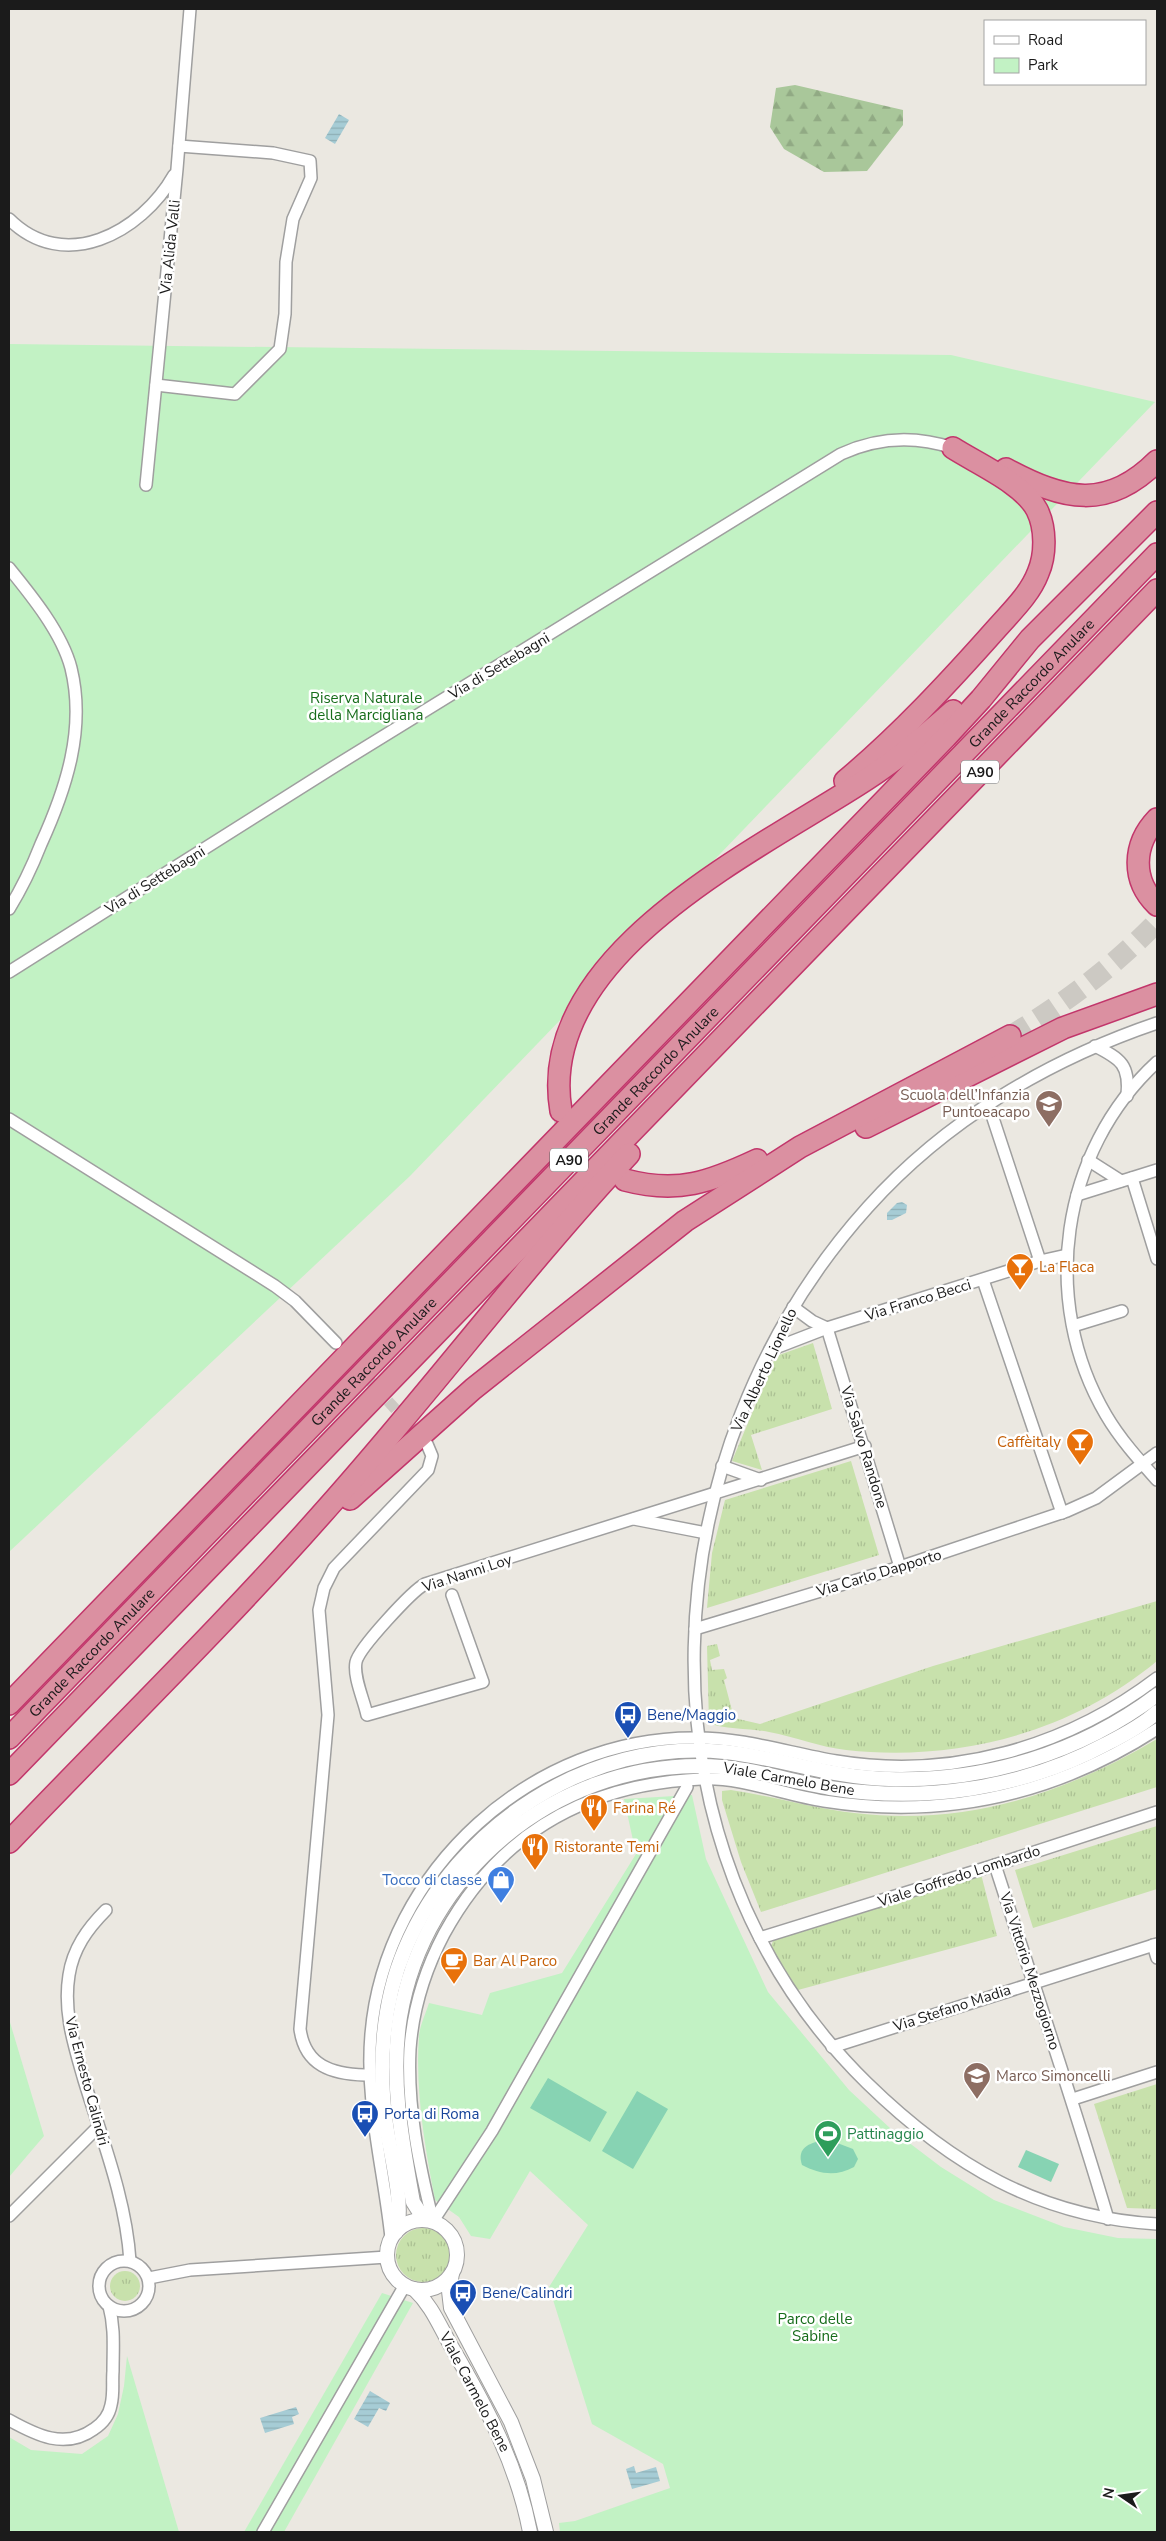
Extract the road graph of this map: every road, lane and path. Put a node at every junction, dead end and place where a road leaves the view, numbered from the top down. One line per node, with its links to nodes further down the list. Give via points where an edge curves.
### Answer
1 (190, 9): 2 (street, Via Alida Valli)
2 (179, 146): 3 (street, Via Alida Valli); 5 (street, via 273,153 310,161 311,178 293,219 286,262 280,348 235,394)
3 (177, 169): 4 (street, via 158,201 147,212 123,230 98,240 71,244 42,241 19,229); 5 (street, Via Alida Valli)
4 (9, 219)
5 (156, 385): 8 (street, Via Alida Valli)
6 (953, 448): 7 (highway, via 981,455 1037,484 1084,496 1123,488); 15 (highway, via 1014,486 1035,507 1044,542 1036,580 985,642 893,737 836,788); 19 (street, Via di Settebagni, via 919,439 901,439 865,444 841,454)
7 (1157, 461)
8 (146, 485)
9 (1157, 512): 13 (highway, Grande Raccordo Anulare)
10 (1157, 554): 68 (highway, Grande Raccordo Anulare / A90)
11 (9, 568): 17 (street, via 49,620 71,666 77,703 66,784 21,890)
12 (1156, 591): 18 (highway, Grande Raccordo Anulare / A90)
13 (1030, 640): 15 (highway, via 906,752); 57 (highway, Grande Raccordo Anulare, via 946,737)
14 (1157, 819): 16 (highway, via 1141,842 1138,866 1142,884)
15 (758, 847): 28 (highway, via 644,928 594,983 577,1012 564,1050 559,1081)
16 (1157, 905)
17 (9, 909)
18 (806, 950): 58 (highway, via 746,1032 570,1219 376,1453); 73 (highway, Grande Raccordo Anulare / A90)
19 (9, 972)
20 (1157, 994): 39 (highway, via 1064,1028 799,1161)
21 (1157, 1023): 23 (street, Via Alberto Lionello)
22 (1010, 1036): 26 (highway)
23 (1095, 1046): 25 (street, via 1122,1064 1127,1077); 27 (street, Via Alberto Lionello, via 1052,1066)
24 (1157, 1062): 25 (street)
25 (1126, 1096): 30 (street)
26 (891, 1097): 32 (highway, via 704,1182 660,1187); 39 (highway, via 750,1177 685,1221)
27 (988, 1103): 37 (street); 40 (street, Via Alberto Lionello, via 940,1139 873,1201 837,1243)
28 (562, 1111)
29 (9, 1119): 44 (street, via 274,1286 295,1301)
30 (1088, 1160): 33 (street); 34 (street)
31 (1157, 1170): 33 (street)
32 (625, 1180)
33 (1126, 1180): 34 (street); 36 (street)
34 (1076, 1195): 35 (street)
35 (1067, 1255): 37 (street, Via Franco Becci); 42 (street, via 1067,1290)
36 (1157, 1259)
37 (1040, 1261): 38 (street, Via Franco Becci)
38 (983, 1280): 43 (street, Via Franco Becci); 54 (street)
39 (599, 1289): 58 (highway, via 473,1389)
40 (793, 1307): 43 (street); 45 (street, Via Alberto Lionello)
41 (1122, 1310): 42 (street)
42 (1073, 1326): 49 (street, via 1084,1367 1097,1398 1113,1426)
43 (827, 1328): 45 (street, Via Franco Becci); 47 (street, Via Salvo Randone)
44 (336, 1343)
45 (770, 1350): 50 (street, Via Alberto Lionello)
46 (427, 1444): 92 (street, via 432,1456 428,1470 334,1568 324,1588 319,1610 328,1715 300,2029 305,2047 321,2065 338,2073)
47 (865, 1446): 51 (street, Via Nanni Loy); 59 (street, Via Salvo Randone)
48 (1157, 1453): 49 (street, Via Carlo Dapporto)
49 (1142, 1464): 52 (street); 54 (street, Via Carlo Dapporto, via 1096,1498)
50 (722, 1466): 51 (street); 53 (street, Via Alberto Lionello)
51 (761, 1480): 53 (street, Via Nanni Loy)
52 (1157, 1480)
53 (715, 1493): 55 (street, Via Nanni Loy); 56 (street, Via Alberto Lionello)
54 (1062, 1513): 59 (street, Via Carlo Dapporto)
55 (633, 1519): 56 (street, Via Nanni Loy); 60 (street, Via Nanni Loy, via 418,1588 358,1657 356,1671 367,1714 483,1682)
56 (706, 1533): 61 (street, Via Alberto Lionello, via 698,1583)
57 (145, 1565): 63 (highway); 65 (highway, Grande Raccordo Anulare)
58 (275, 1565): 70 (highway)
59 (900, 1567): 61 (street, Via Carlo Dapporto)
60 (452, 1595)
61 (696, 1629): 69 (street, Via Alberto Lionello)
62 (1157, 1678): 71 (street, Viale Carmelo Bene, via 1072,1730 1010,1752 924,1767)
63 (9, 1693)
64 (1157, 1695): 74 (street, Viale Carmelo Bene, via 1090,1737 1006,1767 942,1778 890,1780)
65 (9, 1704)
66 (1157, 1712): 77 (street, Viale Carmelo Bene, via 1087,1754 1010,1781 950,1792)
67 (1157, 1729): 79 (street, Viale Carmelo Bene, via 1088,1768 1024,1791 930,1807)
68 (9, 1738)
69 (699, 1744): 71 (street, Viale Carmelo Bene, via 728,1739); 72 (street, Via Alberto Lionello); 74 (street, Viale Carmelo Bene, via 808,1769); 75 (street, Viale Carmelo Bene, via 671,1738 618,1747 579,1759); 78 (street, Viale Carmelo Bene, via 585,1772)
70 (96, 1751): 82 (highway); 83 (highway)
71 (853, 1763): 74 (street, Viale Carmelo Bene)
72 (702, 1772): 77 (street, Viale Carmelo Bene, via 753,1770 828,1788); 78 (street, Viale Carmelo Bene, via 660,1768); 79 (street, Viale Carmelo Bene, via 725,1780); 81 (street, Viale Carmelo Bene, via 623,1790); 86 (street, Via Alberto Lionello, via 729,1869)
73 (9, 1774)
74 (864, 1777)
75 (540, 1778): 78 (street); 99 (street, Viale Carmelo Bene, via 488,1814 446,1856 409,1910 386,1962 374,2015 370,2063 374,2130)
76 (687, 1787): 97 (street, via 492,2131)
77 (866, 1793): 79 (street, Viale Carmelo Bene)
78 (550, 1796): 81 (street); 97 (street, Viale Carmelo Bene, via 460,1880 429,1930 408,1986 397,2043 399,2116 413,2202 420,2213); 99 (street, Viale Carmelo Bene, via 496,1824 460,1860 428,1904 400,1962 386,2018 382,2074 398,2201 399,2219)
79 (845, 1804)
80 (1157, 1812): 84 (street, Viale Goffredo Lombardo)
81 (561, 1815): 97 (street, Viale Carmelo Bene, via 514,1845 474,1886 442,1939 421,1990 412,2037 410,2073 415,2137)
82 (9, 1828)
83 (9, 1842)
84 (995, 1865): 86 (street, Viale Goffredo Lombardo); 89 (street, Via Vittorio Mezzogiorno)
85 (106, 1910): 94 (street, Via Ernesto Calindri, via 80,1942 71,1965 67,1990 72,2037)
86 (760, 1938): 90 (street, Via Alberto Lionello, via 789,1988)
87 (1155, 1945): 88 (street); 89 (street, Via Stefano Madia)
88 (1157, 1958)
89 (1032, 1982): 90 (street, Via Stefano Madia); 93 (street, Via Vittorio Mezzogiorno)
90 (832, 2047): 96 (street, Via Alberto Lionello, via 916,2128 978,2172 1063,2208)
91 (1157, 2072): 93 (street)
92 (365, 2074)
93 (1073, 2099): 96 (street, Via Vittorio Mezzogiorno)
94 (98, 2127): 95 (street); 101 (street, Via Ernesto Calindri, via 126,2216)
95 (9, 2216)
96 (1108, 2219): 98 (street, Via Alberto Lionello)
97 (433, 2221): 99 (street, via 413,2221); 102 (street, via 450,2233 455,2242 456,2263)
98 (1157, 2224)
99 (393, 2235): 100 (street)
100 (387, 2257): 103 (street, via 190,2270); 104 (street, via 392,2273)
101 (130, 2261): 103 (street, via 145,2270); 105 (street, via 113,2263 101,2275 99,2292)
102 (452, 2273): 104 (street, via 436,2287); 109 (street, Viale Carmelo Bene, via 448,2291 451,2308 511,2422 533,2479)
103 (149, 2278): 105 (street, via 148,2294 139,2307 124,2311)
104 (410, 2287): 107 (street); 108 (street, Viale Carmelo Bene, via 433,2309 497,2430 513,2468)
105 (109, 2306): 106 (street, via 114,2327 114,2385 111,2406 103,2422 84,2436 63,2440 40,2436)
106 (9, 2420)
107 (263, 2532)
108 (530, 2532)
109 (546, 2532)

